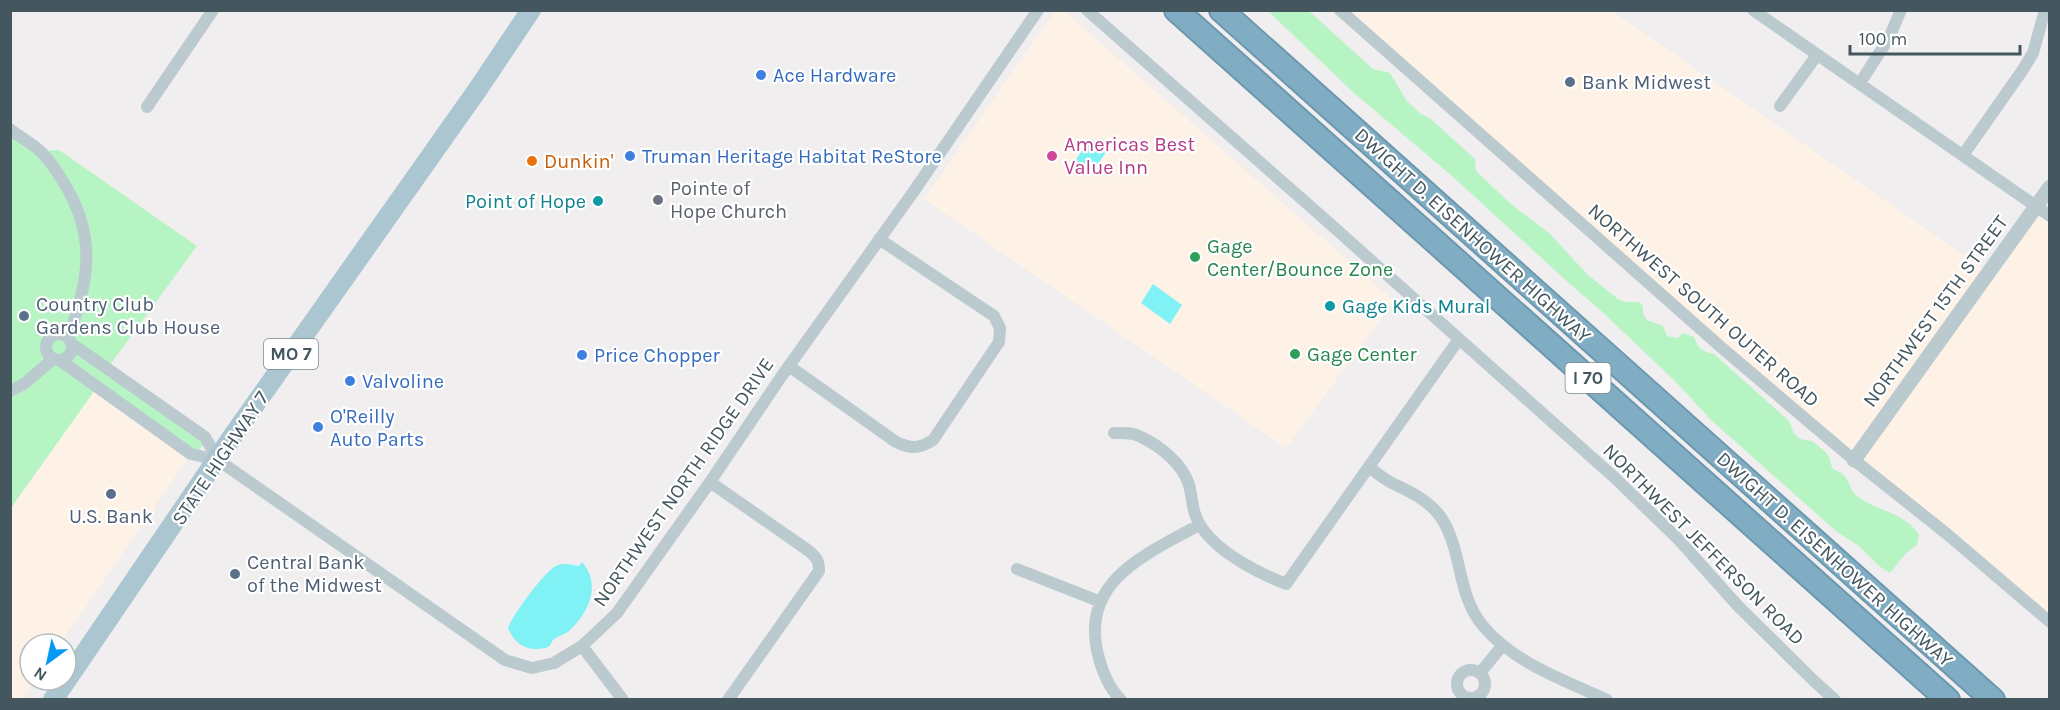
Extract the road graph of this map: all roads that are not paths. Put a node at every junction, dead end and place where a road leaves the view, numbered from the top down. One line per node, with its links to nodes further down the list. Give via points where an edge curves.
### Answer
1 (213, 10): 16 (street)
2 (531, 10): 29 (main road, STATE HIGHWAY 7 / MO 7)
3 (1038, 10): 22 (street, NORTHWEST NORTH RIDGE DRIVE)
4 (1088, 10): 23 (street, NORTHWEST JEFFERSON ROAD)
5 (1165, 10): 13 (highway)
6 (1176, 10): 13 (highway, DWIGHT D. EISENHOWER HIGHWAY / I 70)
7 (1221, 10): 47 (highway, DWIGHT D. EISENHOWER HIGHWAY / I 70)
8 (1340, 10): 30 (street, NORTHWEST SOUTH OUTER ROAD)
9 (1753, 10): 12 (street)
10 (1902, 10): 14 (street)
11 (2045, 10): 18 (street, via 2033,53)
12 (1817, 55): 14 (street); 15 (street)
13 (1228, 57): 46 (highway, DWIGHT D. EISENHOWER HIGHWAY / I 70)
14 (1860, 83): 18 (street)
15 (1780, 106)
16 (147, 107)
17 (10, 129): 24 (street, via 40,151 57,171 84,222 87,253 83,291)
18 (1963, 155): 20 (street)
19 (2049, 187): 20 (street, NORTHWEST 15TH STREET)
20 (2036, 207): 21 (street); 30 (street, NORTHWEST 15TH STREET)
21 (2049, 216)
22 (879, 239): 26 (street, NORTHWEST NORTH RIDGE DRIVE); 26 (street, via 994,316 1000,328 994,351 933,440 910,448 896,441)
23 (1460, 339): 31 (street); 45 (street, NORTHWEST JEFFERSON ROAD, via 1622,486)
24 (70, 341): 25 (street, via 69,356); 25 (street, via 60,334 46,337 46,348); 29 (street, via 205,437)
25 (57, 360): 27 (street); 29 (street, via 191,454)
26 (789, 366): 32 (street, NORTHWEST NORTH RIDGE DRIVE)
27 (10, 391)
28 (1114, 433): 33 (street, via 1140,436 1172,458 1188,481)
29 (218, 460): 37 (street, NORTHWEST NORTH RIDGE DRIVE, via 505,660 519,666 543,667); 41 (main road, STATE HIGHWAY 7 / MO 7)
30 (1854, 460): 36 (street, NORTHWEST SOUTH OUTER ROAD)
31 (1369, 467): 33 (street, via 1286,584 1221,548); 38 (street, via 1411,491 1439,515 1453,544 1471,607)
32 (710, 482): 37 (street, NORTHWEST NORTH RIDGE DRIVE, via 617,613); 43 (street, via 824,562)
33 (1199, 525): 35 (street, via 1130,564)
34 (1017, 569): 35 (street)
35 (1101, 602): 40 (street, via 1096,644)
36 (2049, 622)
37 (582, 646): 42 (street)
38 (1502, 646): 39 (street); 44 (street)
39 (1480, 673)
40 (1114, 697)
41 (53, 699)
42 (623, 699)
43 (728, 699)
44 (1607, 699)
45 (1835, 699)
46 (1948, 699)
47 (1993, 699)

